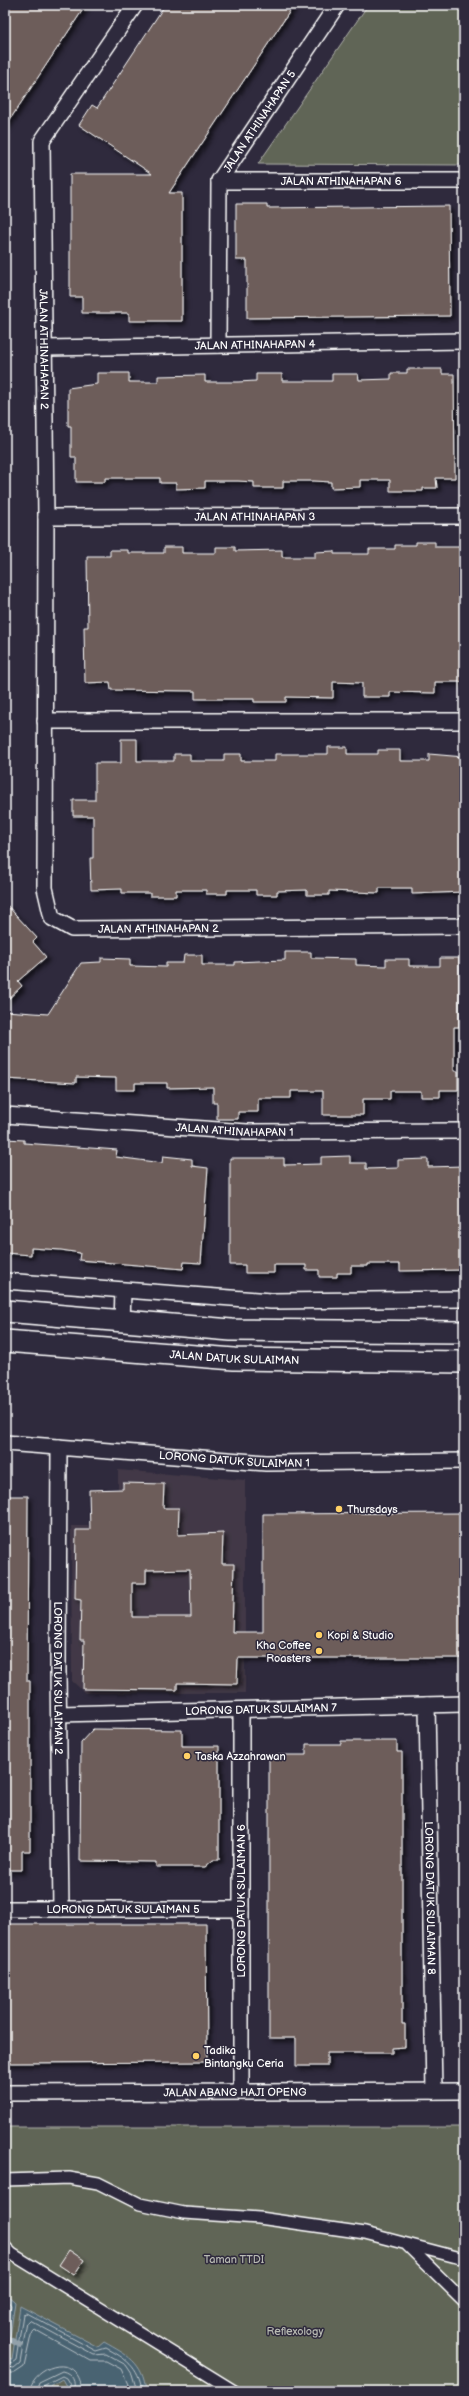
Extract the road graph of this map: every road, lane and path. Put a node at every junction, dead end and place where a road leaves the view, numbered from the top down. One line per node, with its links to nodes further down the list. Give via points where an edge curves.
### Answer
1 (135, 5): 7 (street, JALAN ATHINAHAPAN 2, via 42,141)
2 (337, 5): 3 (street, JALAN ATHINAHAPAN 5)
3 (219, 181): 4 (street, JALAN ATHINAHAPAN 6); 6 (street, JALAN ATHINAHAPAN 5)
4 (464, 181)
5 (464, 340): 6 (street, JALAN ATHINAHAPAN 4)
6 (218, 345): 7 (street, JALAN ATHINAHAPAN 4)
7 (45, 348): 9 (street, JALAN ATHINAHAPAN 2)
8 (464, 516): 9 (street, JALAN ATHINAHAPAN 3)
9 (46, 518): 11 (street, JALAN ATHINAHAPAN 2)
10 (464, 721): 11 (street)
11 (45, 722): 12 (street, JALAN ATHINAHAPAN 2, via 45,888 52,918 72,929)
12 (464, 926)
13 (5, 1115): 14 (street, JALAN ATHINAHAPAN 1, via 247,1132)
14 (464, 1131)
15 (5, 1281): 16 (street)
16 (124, 1291): 17 (street, via 271,1301); 19 (street)
17 (464, 1299)
18 (5, 1311): 19 (main road)
19 (122, 1322): 20 (main road, via 232,1330)
20 (464, 1332)
21 (5, 1341): 22 (main road, JALAN DATUK SULAIMAN, via 234,1359)
22 (464, 1362)
23 (5, 1444): 24 (street, LORONG DATUK SULAIMAN 1)
24 (59, 1447): 25 (street, LORONG DATUK SULAIMAN 1, via 266,1462); 29 (street, LORONG DATUK SULAIMAN 2)
25 (464, 1461)
26 (464, 1704): 27 (street, LORONG DATUK SULAIMAN 7)
27 (427, 1705): 28 (street, LORONG DATUK SULAIMAN 7); 33 (street, LORONG DATUK SULAIMAN 8)
28 (241, 1710): 29 (street, LORONG DATUK SULAIMAN 7); 32 (street, LORONG DATUK SULAIMAN 6)
29 (58, 1714): 31 (street, LORONG DATUK SULAIMAN 2)
30 (5, 1909): 31 (street, LORONG DATUK SULAIMAN 5)
31 (61, 1909): 32 (street, LORONG DATUK SULAIMAN 5)
32 (241, 1909): 35 (street, LORONG DATUK SULAIMAN 6)
33 (434, 2091): 34 (street, JALAN ABANG HAJI OPENG); 35 (street, JALAN ABANG HAJI OPENG)
34 (464, 2091)
35 (241, 2092): 36 (street, JALAN ABANG HAJI OPENG)
36 (5, 2094)
37 (5, 2180): 38 (street, via 69,2178 98,2183 140,2204 184,2213 259,2218 365,2233)
38 (406, 2244): 40 (street); 41 (street)
39 (5, 2247): 42 (street, via 12,2254)
40 (464, 2259)
41 (464, 2301)
42 (234, 2391)

